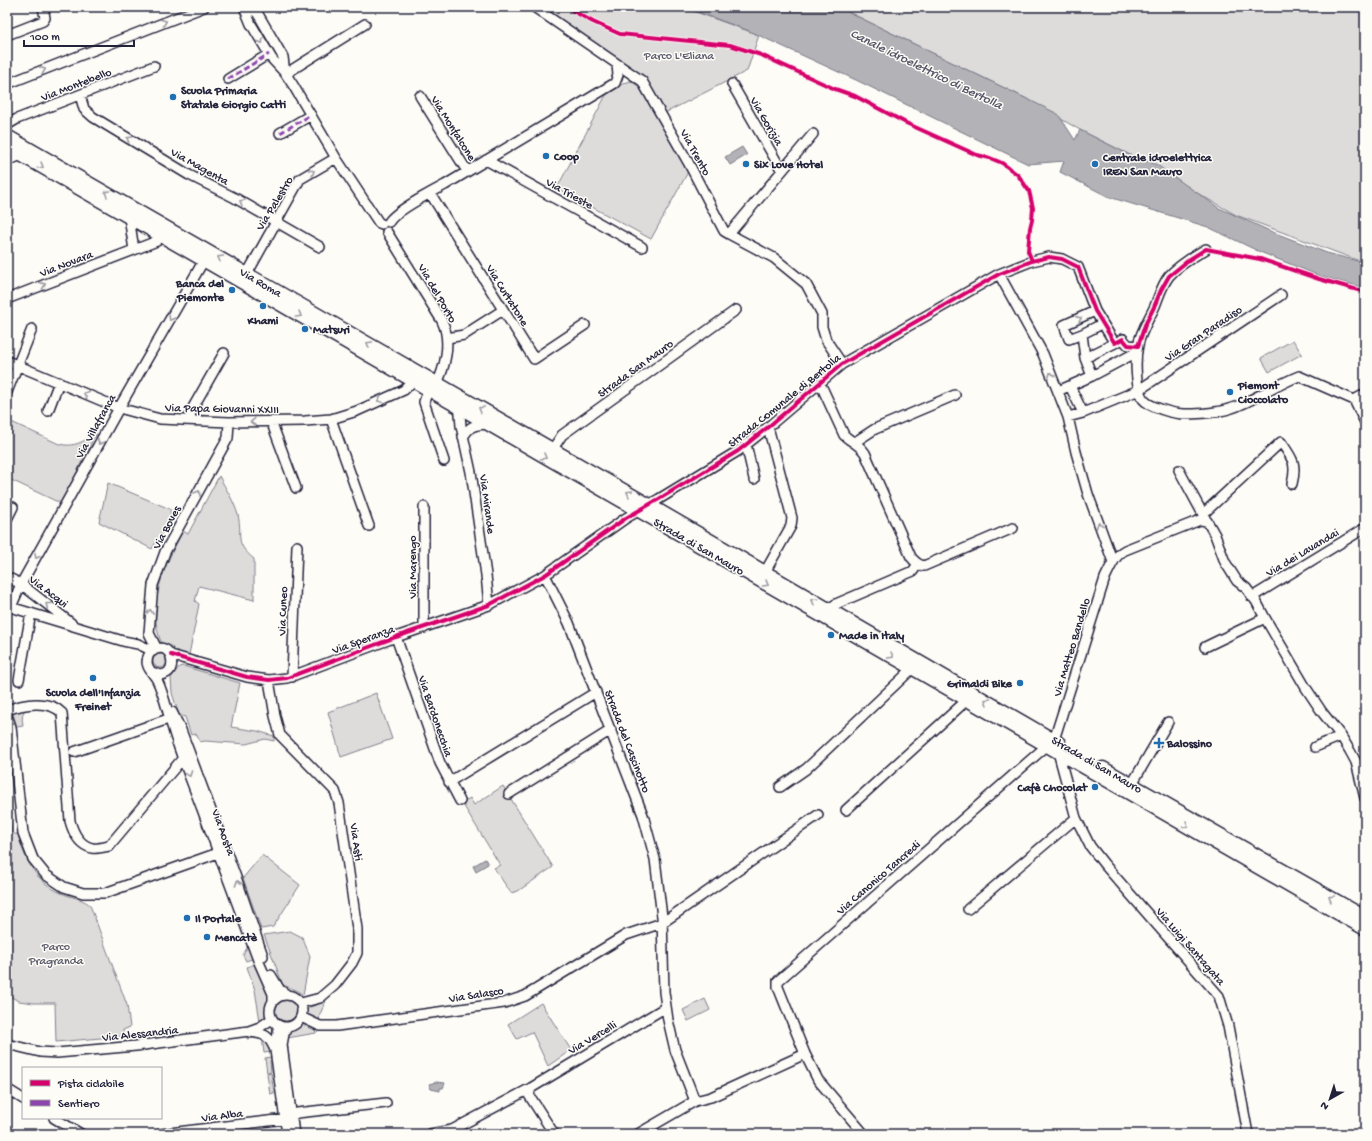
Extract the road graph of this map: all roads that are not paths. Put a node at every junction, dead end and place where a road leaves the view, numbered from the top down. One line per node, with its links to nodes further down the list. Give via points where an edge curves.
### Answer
1 (42, 7): 9 (street, via 45,18 43,21)
2 (204, 7): 16 (street, one-way to 2)
3 (244, 7): 7 (street)
4 (251, 7): 6 (street)
5 (534, 7): 12 (street, Via Trento)
6 (259, 17): 7 (street, via 253,14); 10 (street)
7 (250, 21): 11 (street, one-way to 11)
8 (365, 24): 14 (street)
9 (7, 35)
10 (282, 54): 11 (street, via 277,61); 14 (street)
11 (270, 56): 14 (street); 15 (street)
12 (617, 65): 28 (street, via 618,75 615,83); 36 (street, Via Trento, via 642,82 724,231)
13 (154, 66): 18 (street, Via Montebello)
14 (286, 74): 20 (street)
15 (228, 79)
16 (7, 84)
17 (732, 84): 31 (street, Via Gorizia)
18 (80, 95): 21 (street, Via Montebello); 34 (street, Via Magenta, one-way to 18, via 189,175 93,117 84,109)
19 (420, 96): 30 (street, Via Monfalcone)
20 (311, 115): 22 (street); 27 (street)
21 (7, 125)
22 (280, 133)
23 (812, 134): 31 (street)
24 (7, 136): 43 (main road, Via Roma, one-way to 24)
25 (7, 147): 26 (main road, Via Roma)
26 (21, 155): 29 (street); 33 (main road, Via Roma, one-way to 33)
27 (336, 158): 34 (street, Via Palestro, one-way to 27, via 300,179); 35 (street, via 379,222)
28 (486, 160): 30 (street); 39 (street, Via Trieste)
29 (7, 162)
30 (467, 171): 32 (street)
31 (782, 171): 36 (street)
32 (430, 193): 35 (street); 47 (street, Via Curtatone)
33 (129, 217): 37 (main road, Via Roma); 41 (street)
34 (276, 222): 38 (street, Via Magenta); 43 (street, Via Palestro)
35 (386, 223): 54 (street, Via del Porto, via 382,230 387,232 442,321 447,330)
36 (729, 234): 60 (street, Strada Comunale di Bertolla, via 774,258 806,284 822,314 826,340)
37 (161, 236): 41 (street, Via Novara, via 157,241); 42 (main road, Via Roma)
38 (320, 247)
39 (642, 247)
40 (1206, 249): 56 (street, via 1169,276 1145,325)
41 (134, 250): 46 (street, Via Novara, one-way to 41)
42 (204, 260): 63 (main road, Via Roma, one-way to 63); 75 (street, Via Villafranca, one-way to 75)
43 (246, 274): 67 (main road, Via Roma, one-way to 43)
44 (1000, 274): 49 (street, Strada Comunale di Bertolla, via 1049,256 1062,259 1078,267); 60 (street, Strada Comunale di Bertolla); 69 (street, one-way to 44, via 1043,354)
45 (1281, 295): 68 (street, Via Gran Paradiso)
46 (7, 299)
47 (503, 310): 51 (street, Via Curtatone, via 534,358); 54 (street, via 464,335)
48 (736, 310): 90 (street, Strada San Mauro, via 562,435)
49 (1095, 311): 50 (street, Strada Comunale di Bertolla); 53 (street, one-way to 49, via 1069,339 1064,325)
50 (1102, 324): 53 (street); 55 (street, Strada Comunale di Bertolla)
51 (585, 326)
52 (32, 330): 61 (street)
53 (1082, 334): 58 (street)
54 (447, 338): 67 (street, Via del Porto, via 444,365)
55 (1115, 343): 56 (street, via 1123,339 1128,345); 58 (street)
56 (1138, 349): 62 (street); 68 (street, via 1136,368)
57 (224, 353): 80 (street, via 191,411)
58 (1085, 358): 62 (street)
59 (7, 361): 61 (street, Via Papa Giovanni XXIII)
60 (842, 364): 65 (street, Strada Comunale di Bertolla)
61 (18, 366): 64 (street, Via Papa Giovanni XXIII); 70 (street)
62 (1092, 376): 66 (street)
63 (412, 381): 67 (main road, Via Roma); 79 (street, Via Papa Giovanni XXIII, one-way to 79, via 404,390)
64 (59, 382): 75 (street, Via Papa Giovanni XXIII, one-way to 64); 76 (street)
65 (820, 383): 85 (street, Strada Comunale di Bertolla); 88 (street, Strada Comunale di Bertolla, via 844,435)
66 (1070, 386): 69 (street); 77 (street)
67 (432, 389): 74 (main road, Via Roma); 91 (street, Via del Porto, via 424,402)
68 (1139, 390): 73 (street, via 1143,400 1158,408 1184,414 1217,411 1241,405 1299,376); 77 (street, Via Gran Paradiso)
69 (1058, 391): 78 (street)
70 (7, 392)
71 (1365, 394): 73 (street)
72 (955, 395): 88 (street, via 875,429)
73 (1354, 400): 83 (street)
74 (459, 402): 84 (main road, Via Roma); 86 (main road, Via Roma, one-way to 74); 87 (street, Via Mirande)
75 (119, 408): 80 (street, Via Papa Giovanni XXIII, via 160,419); 112 (street, Via Villafranca, one-way to 112)
76 (48, 411)
77 (1083, 412): 78 (street, Via Gran Paradiso)
78 (1068, 417): 106 (street, one-way to 78, via 1088,494)
79 (331, 419): 81 (street, Via Papa Giovanni XXIII); 102 (street)
80 (190, 420): 82 (street, Via Papa Giovanni XXIII)
81 (270, 421): 82 (street, Via Papa Giovanni XXIII, one-way to 82); 95 (street)
82 (229, 422): 125 (street, Via Boves, one-way to 82, via 149,633 153,586 165,552 228,438)
83 (1365, 422)
84 (486, 424): 86 (main road, Via Roma); 87 (street, via 474,425)
85 (768, 427): 89 (street, Strada Comunale di Bertolla); 108 (street, via 792,518 791,526)
86 (513, 433): 90 (main road, Strada di San Mauro); 99 (main road, Strada di San Mauro, one-way to 99)
87 (463, 437): 109 (street, Via Mirande, via 471,472)
88 (855, 442): 107 (street, Strada Comunale di Bertolla, via 865,453 911,557)
89 (746, 444): 93 (street, Strada Comunale di Bertolla); 96 (street, Strada Comunale di Bertolla)
90 (552, 450): 96 (main road, Strada di San Mauro, one-way to 90)
91 (444, 462)
92 (1179, 470): 100 (street)
93 (754, 479)
94 (1292, 484): 100 (street, via 1294,460 1281,442)
95 (296, 488)
96 (650, 505): 99 (street, Strada Comunale di Bertolla); 108 (main road, Strada di San Mauro)
97 (424, 506): 121 (street, Via Marengo)
98 (13, 507): 101 (street)
99 (638, 511): 110 (street, Strada Comunale di Bertolla); 118 (main road, Strada di San Mauro, one-way to 118)
100 (1205, 517): 106 (street, via 1120,552); 113 (street, via 1216,535 1225,562 1237,581)
101 (7, 519)
102 (369, 526)
103 (1013, 528): 107 (street, via 924,566)
104 (1365, 528): 113 (street, Via dei Lavandai)
105 (297, 546): 131 (street, Via Cuneo)
106 (1113, 562): 142 (street, Via Matteo Bandello, via 1105,578)
107 (918, 564): 118 (street, via 913,571 836,604)
108 (765, 572): 118 (main road, Strada di San Mauro, one-way to 108)
109 (486, 575): 114 (street, Via Mirande, via 498,596); 115 (street, Via Mirande)
110 (545, 575): 114 (street, Via Speranza); 134 (street, Strada del Cascinotto, via 569,623)
111 (7, 577): 112 (street, Via Acqui)
112 (21, 584): 116 (street, Via Villafranca); 120 (street, Via Acqui, one-way to 112)
113 (1252, 596): 119 (street)
114 (503, 598): 115 (street, Via Speranza)
115 (489, 605): 121 (street, Via Speranza)
116 (9, 606): 117 (street)
117 (31, 613): 120 (street); 132 (street)
118 (827, 614): 128 (main road, Strada di San Mauro, one-way to 128); 142 (main road, Strada di San Mauro, one-way to 118)
119 (1265, 618): 124 (street); 141 (street, via 1306,688)
120 (75, 626): 123 (street)
121 (424, 628): 122 (street, Via Speranza)
122 (396, 637): 131 (street, Via Speranza); 146 (street, Via Bardonecchia)
123 (125, 642): 125 (street); 127 (street, via 140,651)
124 (1205, 647)
125 (155, 650): 126 (street, via 165,650); 127 (street, via 147,657)
126 (175, 658): 130 (street, via 172,668); 133 (street, Via Speranza)
127 (147, 662): 129 (street)
128 (912, 669): 135 (main road, Strada di San Mauro); 148 (street, via 806,769)
129 (152, 672): 130 (street); 138 (street, Via Aosta)
130 (165, 674): 138 (street, Via Aosta)
131 (292, 677): 133 (street, Via Speranza)
132 (19, 680)
133 (270, 680): 163 (street, Via Asti, via 280,735 335,791 358,929 356,953 352,963 320,998)
134 (596, 692): 140 (street, Strada del Cascinotto); 146 (street)
135 (967, 700): 142 (main road, Strada di San Mauro); 152 (street)
136 (7, 710): 145 (street, via 25,704 40,704 56,707 62,713 70,821 73,832 81,842 92,848 109,846)
137 (7, 716): 155 (street, via 11,729 23,833 33,859 46,875 64,887 83,893 105,893)
138 (172, 718): 144 (street); 145 (street, Via Aosta); 156 (street, Via Aosta, one-way to 138, via 184,737)
139 (1168, 722): 147 (street)
140 (611, 730): 149 (street); 159 (street, Strada del Cascinotto, via 640,803 655,859)
141 (1341, 736): 143 (street); 150 (street, via 1356,762)
142 (1053, 745): 147 (main road, Strada di San Mauro); 154 (street, Via Luigi Santagata); 160 (main road, Strada di San Mauro, one-way to 160); 170 (street, Via Canonico Tancredi, via 778,981 778,987)
143 (1315, 747)
144 (74, 752)
145 (183, 758): 155 (street, Via Aosta, one-way to 155)
146 (449, 782): 151 (street, Via Bardonecchia)
147 (1132, 784): 158 (main road, Strada di San Mauro, one-way to 147)
148 (780, 787)
149 (509, 794)
150 (1365, 798)
151 (460, 801)
152 (846, 810)
153 (818, 815): 159 (street)
154 (1076, 818): 157 (street); 186 (street, Via Luigi Santagata, via 1097,855 1219,996 1228,1026)
155 (218, 853): 156 (street, Via Aosta)
156 (241, 905): 161 (street, Via Aosta, via 276,985); 162 (street, Via Aosta)
157 (968, 909)
158 (1365, 917)
159 (662, 923): 164 (street, Strada del Cascinotto); 165 (street, Via Salasco, via 626,935 525,996 504,1004 337,1026 320,1026)
160 (1365, 929)
161 (286, 994): 162 (street); 163 (street, via 295,997)
162 (273, 1000): 166 (street, via 269,1009)
163 (301, 1003): 165 (street)
164 (666, 1007): 171 (street, Via Vercelli); 174 (street, Strada del Cascinotto, via 676,1050)
165 (301, 1017): 166 (street, via 297,1023)
166 (279, 1024): 167 (street, Via Alessandria); 169 (street); 176 (street, via 284,1034 282,1045)
167 (249, 1031): 168 (street, Via Alessandria, via 136,1046 57,1053 40,1052); 169 (street, via 268,1036)
168 (7, 1044)
169 (275, 1050): 176 (street)
170 (805, 1054): 174 (street, via 711,1097); 185 (street, via 818,1080)
171 (531, 1088): 182 (street, Via Vercelli, via 452,1130); 183 (street, via 529,1096)
172 (7, 1089): 173 (street)
173 (22, 1098)
174 (695, 1101): 184 (street)
175 (386, 1103): 176 (street, via 297,1113)
176 (289, 1118): 179 (street, Via Alba); 180 (street); 181 (street)
177 (56, 1119): 178 (street)
178 (81, 1134)
179 (161, 1134)
180 (287, 1134)
181 (294, 1134)
182 (430, 1134)
183 (554, 1134)
184 (638, 1134)
185 (864, 1134)
186 (1248, 1134)

